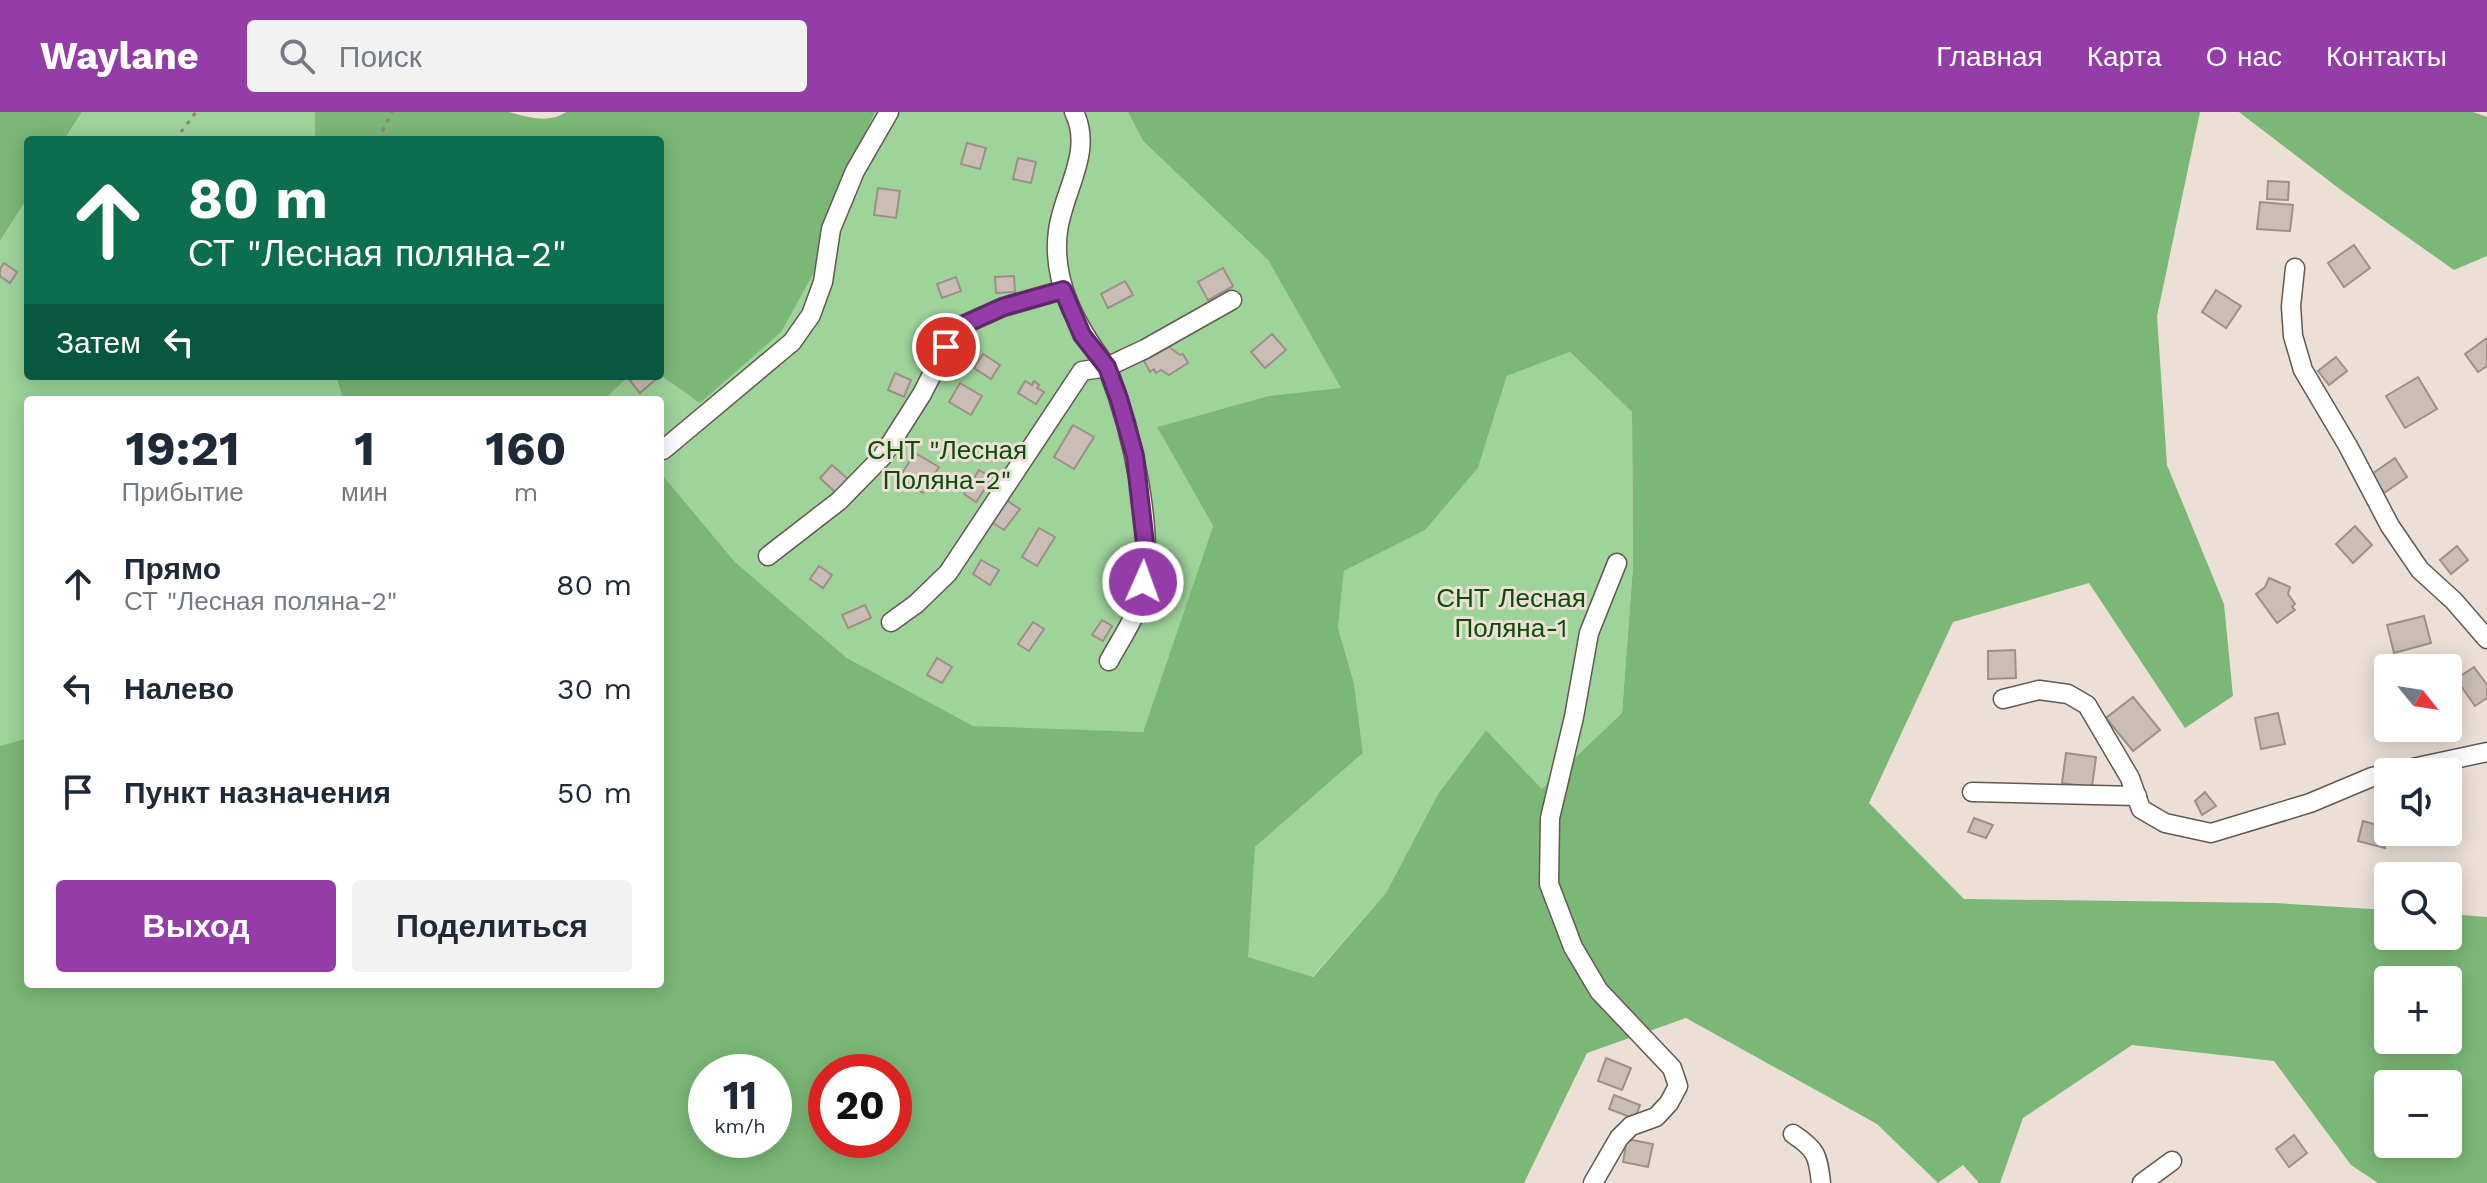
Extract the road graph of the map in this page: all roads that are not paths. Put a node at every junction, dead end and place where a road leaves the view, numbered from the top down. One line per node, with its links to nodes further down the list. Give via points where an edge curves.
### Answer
1 (889, 112): 7 (street, via 855,171 831,229 823,282 811,315 792,342)
2 (1074, 112): 4 (street, via 1081,149 1058,229)
3 (2295, 268): 11 (street, via 2293,336 2303,370 2420,570)
4 (1063, 290): 6 (street, via 1082,335); 8 (street, via 963,325 882,457 839,501)
5 (1232, 300): 6 (street)
6 (1107, 367): 10 (street, via 1082,371 948,573); 12 (street, via 1135,456 1147,561 1140,603)
7 (664, 449)
8 (768, 556)
9 (1617, 563): 21 (street, via 1589,633 1550,818 1549,884 1573,947 1599,991 1672,1068 1678,1086 1656,1117 1631,1126 1619,1138)
10 (891, 622)
11 (2487, 639)
12 (1109, 661)
13 (2003, 699): 18 (street, via 2039,690 2068,694 2087,705)
14 (2487, 752): 15 (street)
15 (2459, 758)
16 (2374, 776): 18 (street, via 2310,803 2211,833 2165,823 2141,809)
17 (1972, 792): 18 (street)
18 (2137, 796)
19 (1793, 1134): 22 (street, via 1813,1147)
20 (2172, 1161): 23 (street)
21 (1593, 1183)
22 (1821, 1183)
23 (2142, 1183)

